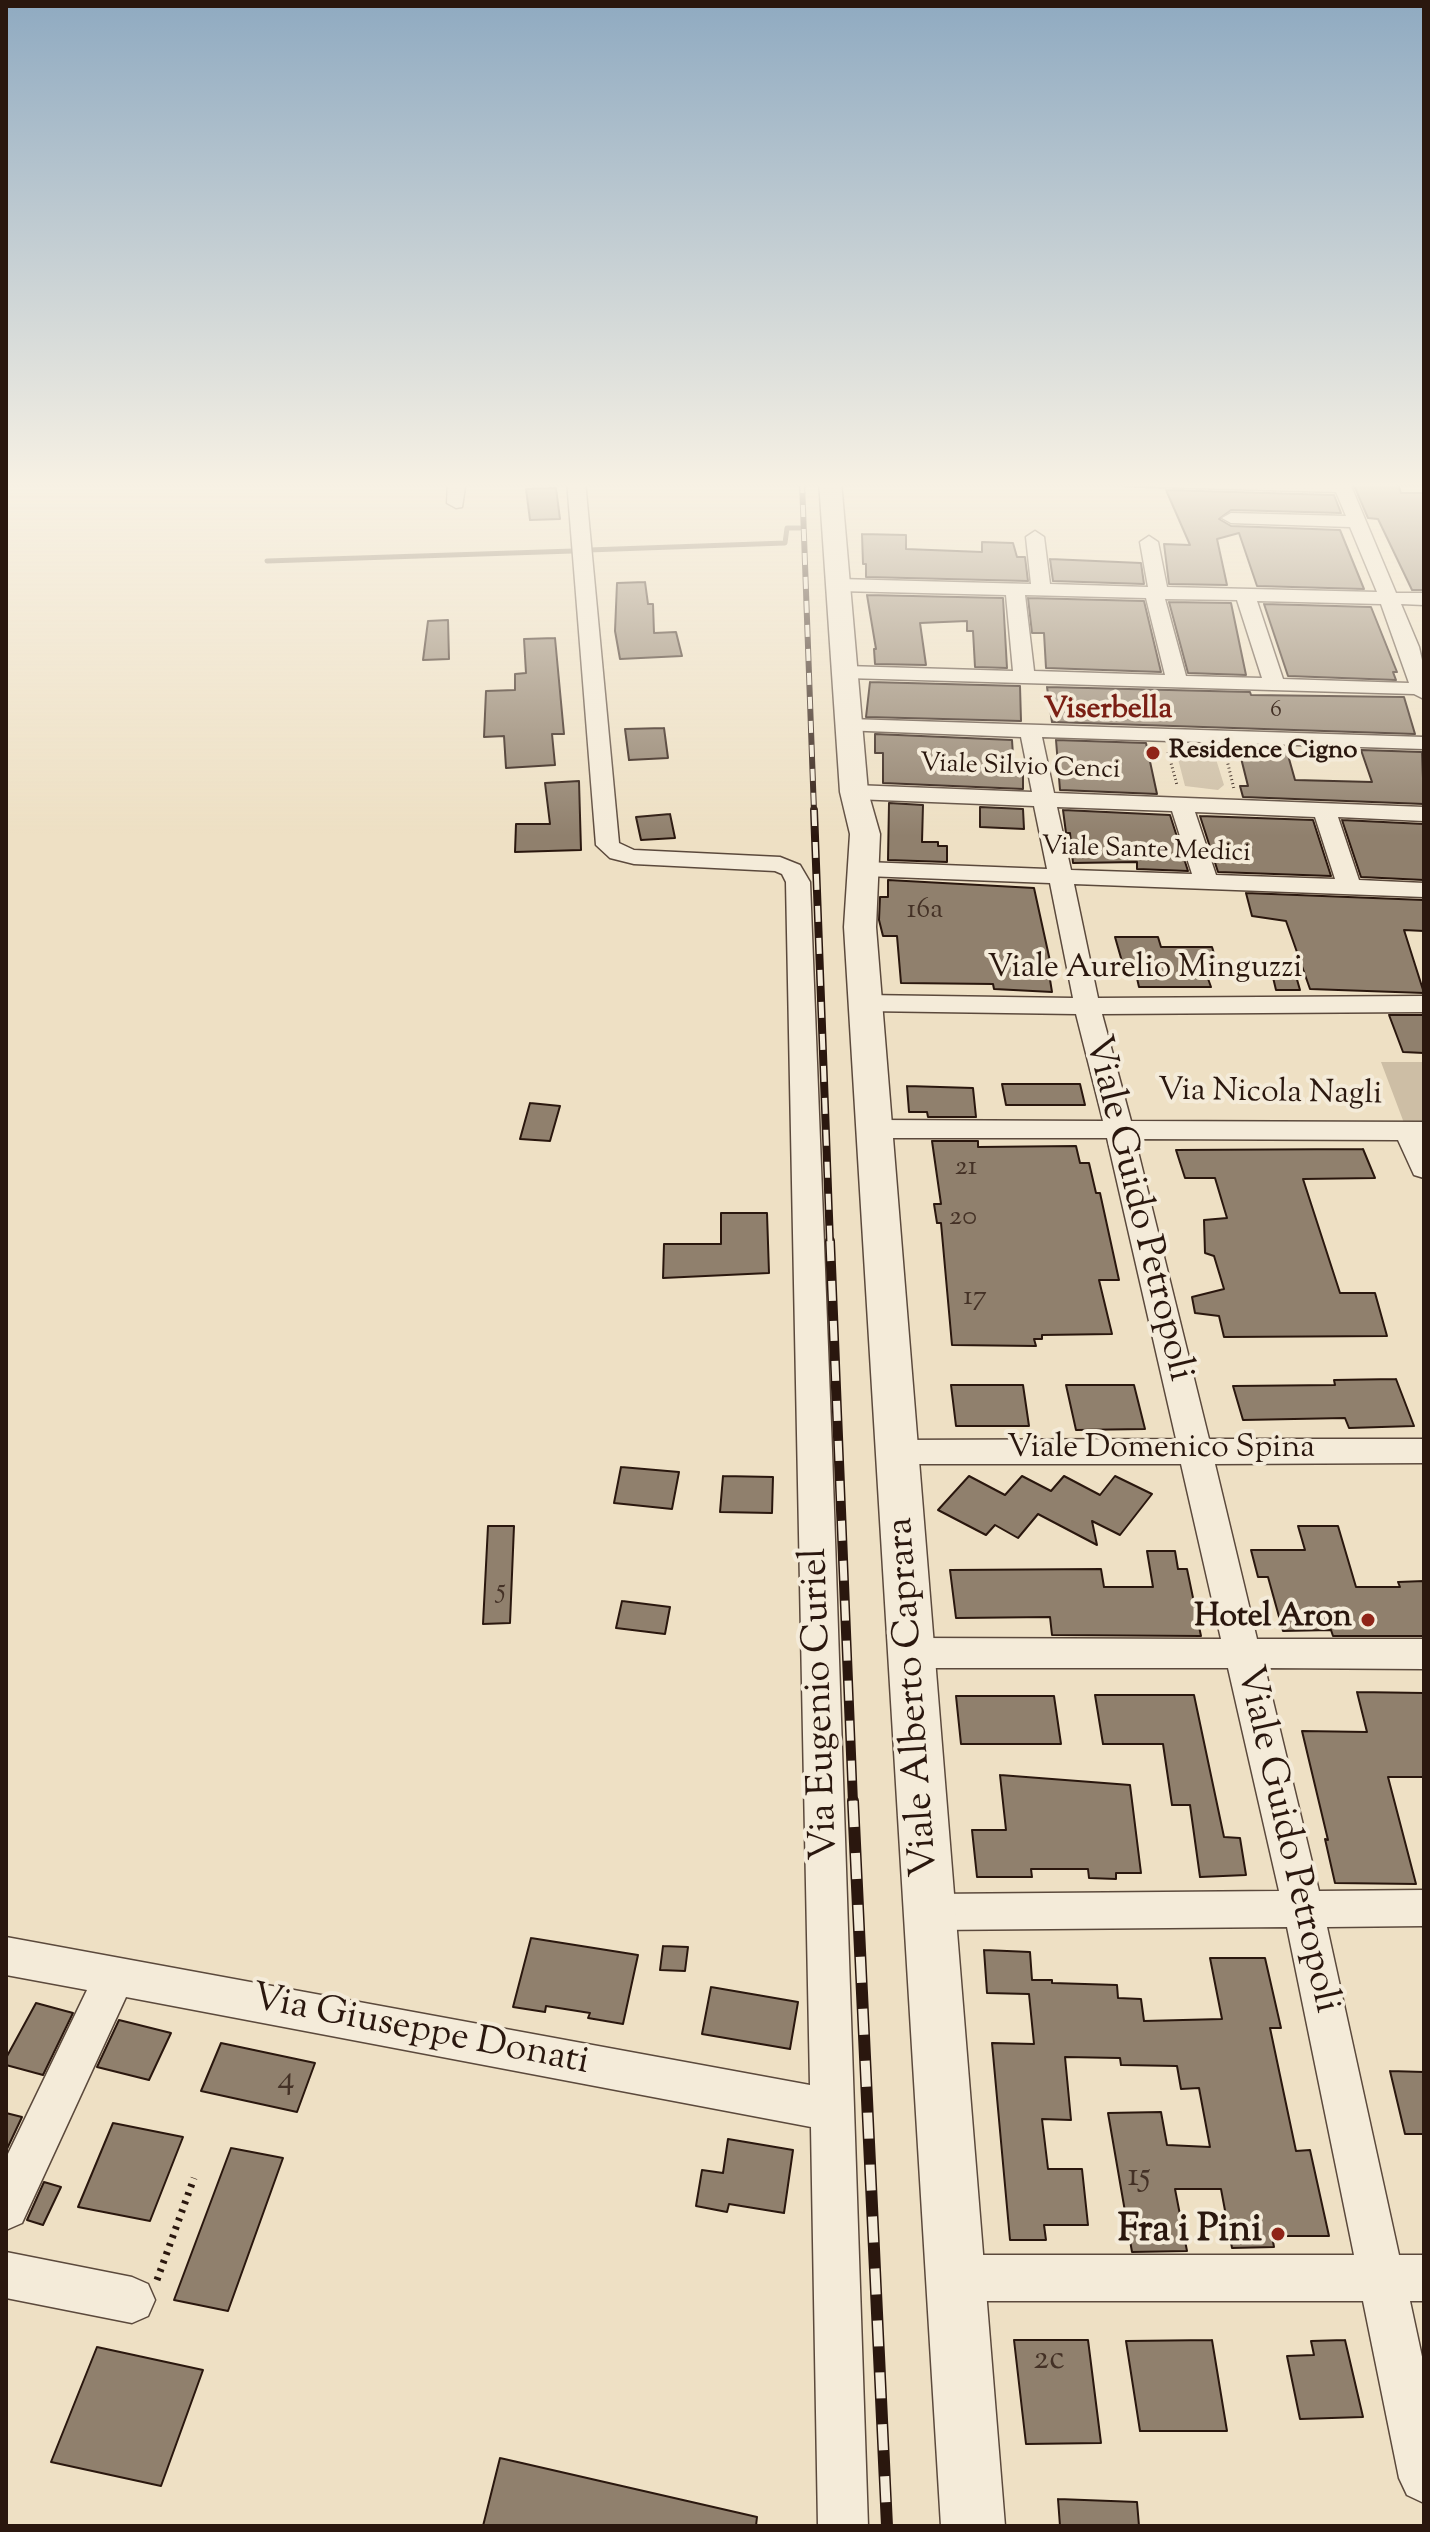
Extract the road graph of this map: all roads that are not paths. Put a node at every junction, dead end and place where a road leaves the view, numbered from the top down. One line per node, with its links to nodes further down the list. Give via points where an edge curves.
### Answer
1 (586, 599): 43 (street, Via Eugenio Curiel, via 608,845 634,857 780,864 792,870 798,882)
2 (840, 599): 7 (street, Viale Alberto Caprara)
3 (1016, 599): 8 (street)
4 (1157, 599): 9 (street)
5 (1246, 599): 10 (street)
6 (1390, 599): 11 (street)
7 (846, 672): 8 (street); 12 (street, Viale Alberto Caprara)
8 (1024, 677): 9 (street)
9 (1177, 682): 10 (street)
10 (1274, 684): 11 (street)
11 (1417, 691)
12 (849, 725): 13 (street); 15 (street, Viale Alberto Caprara)
13 (1030, 730): 14 (street); 16 (street, Viale Guido Petropoli)
14 (1424, 743)
15 (854, 792): 16 (street, Viale Silvio Cenci); 20 (street, Viale Alberto Caprara, via 865,834)
16 (1045, 797): 17 (street, Viale Silvio Cenci); 21 (street, Viale Guido Petropoli)
17 (1181, 803): 18 (street, Viale Silvio Cenci); 22 (street)
18 (1324, 810): 19 (street, Viale Silvio Cenci); 23 (street)
19 (1424, 814)
20 (865, 869): 21 (street, Viale Sante Medici); 25 (street, Viale Alberto Caprara, via 860,893)
21 (1060, 877): 22 (street, Viale Sante Medici); 27 (street, Viale Guido Petropoli)
22 (1206, 881): 23 (street, Viale Sante Medici)
23 (1349, 887): 24 (street, Viale Sante Medici)
24 (1424, 890)
25 (865, 1003): 27 (street, Viale Aurelio Minguzzi); 29 (street, Viale Alberto Caprara)
26 (1424, 1004): 27 (street, Viale Aurelio Minguzzi)
27 (1087, 1006): 28 (street, Viale Guido Petropoli)
28 (1119, 1128): 29 (street, Via Nicola Nagli); 30 (street, Via Nicola Nagli); 32 (street, Viale Guido Petropoli)
29 (875, 1129): 34 (street, Viale Alberto Caprara)
30 (1416, 1131): 31 (street)
31 (1424, 1169)
32 (1194, 1451): 33 (street, Viale Domenico Spina); 34 (street, Viale Domenico Spina); 36 (street, Viale Guido Petropoli)
33 (1424, 1451)
34 (897, 1452): 35 (street, Viale Alberto Caprara)
35 (912, 1653): 36 (street); 40 (street, Viale Alberto Caprara)
36 (1244, 1654): 37 (street); 39 (street, Viale Guido Petropoli)
37 (1424, 1654)
38 (1424, 1908): 39 (street)
39 (1303, 1909): 40 (street); 47 (street, Viale Guido Petropoli)
40 (932, 1912): 46 (street, Viale Alberto Caprara)
41 (6, 1956): 42 (street, Via Giuseppe Donati)
42 (115, 1976): 43 (street, Via Giuseppe Donati); 44 (street)
43 (834, 2110): 50 (street, Via Eugenio Curiel)
44 (6, 2207)
45 (6, 2275): 48 (street)
46 (956, 2278): 47 (street); 51 (street, Viale Alberto Caprara)
47 (1402, 2278): 49 (street, Viale Guido Petropoli)
48 (132, 2300)
49 (1424, 2478)
50 (843, 2526)
51 (973, 2526)

